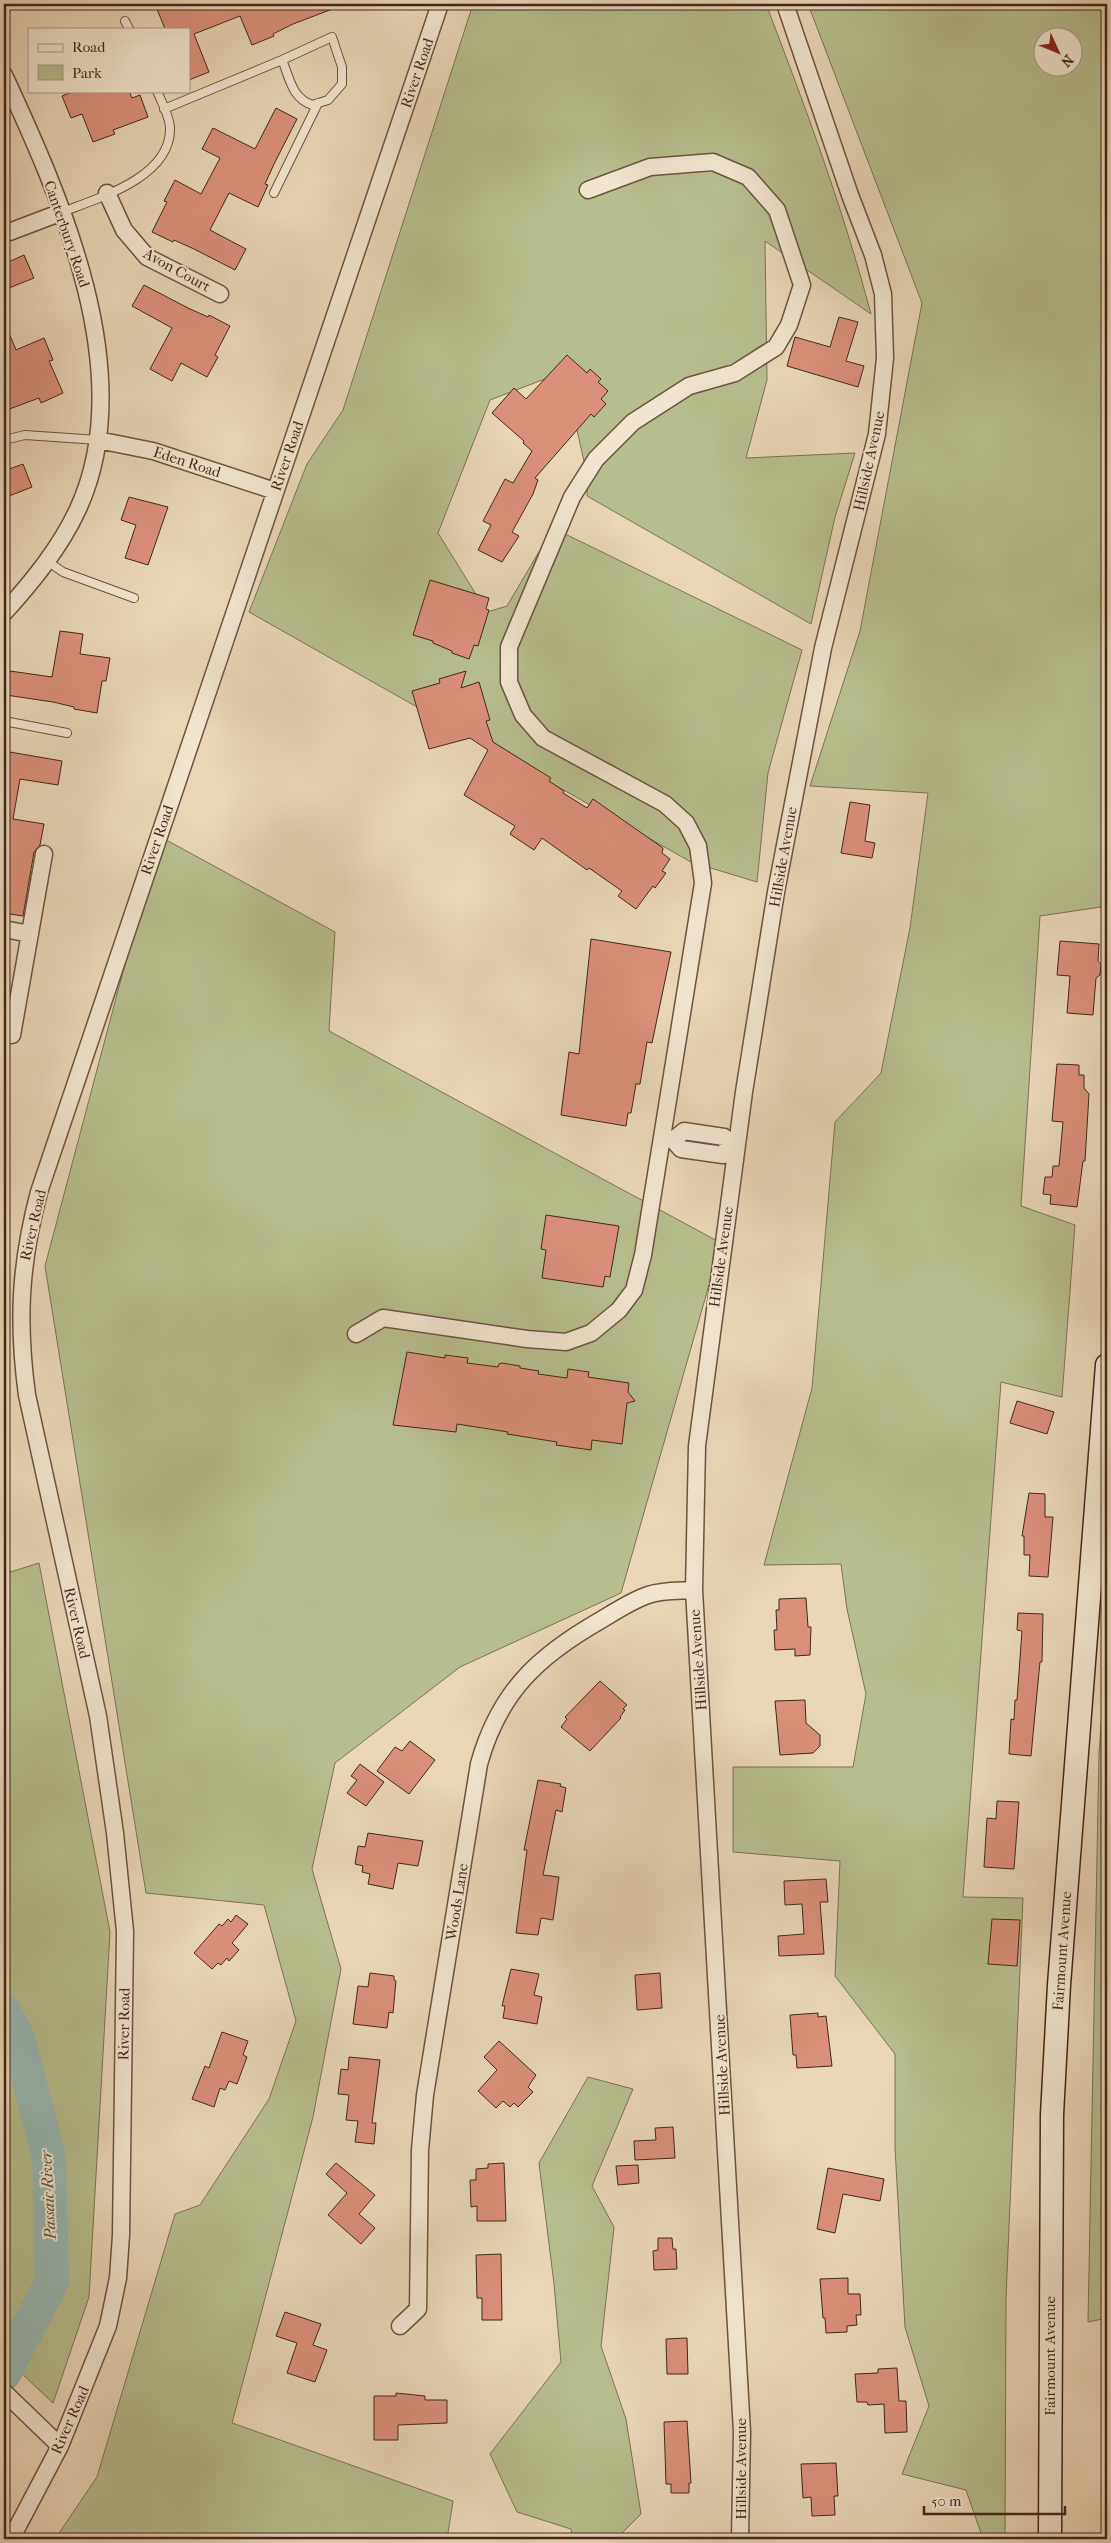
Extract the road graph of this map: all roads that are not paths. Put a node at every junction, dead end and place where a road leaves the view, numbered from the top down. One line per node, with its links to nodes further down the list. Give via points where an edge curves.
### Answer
1 (440, 4): 18 (street, River Road)
2 (785, 4): 29 (street, Hillside Avenue, via 873,255 883,294 885,358 877,434 823,648 776,892)
3 (125, 21): 4 (lane)
4 (128, 28)
5 (282, 60): 8 (lane, via 296,95 312,106); 8 (lane, via 332,37 344,76 337,92); 9 (lane)
6 (4, 75): 13 (street, Canterbury Road)
7 (157, 92): 9 (lane)
8 (318, 103): 12 (lane)
9 (164, 109): 11 (lane, via 170,129 159,160 150,172)
10 (588, 190): 28 (street, via 650,167 714,162 731,169 748,177 777,210 802,285 789,325 776,347 735,373 689,386 633,422 596,459 572,497 509,647 509,682 523,715 543,738 665,804 686,823 698,846 703,884)
11 (106, 193): 13 (lane); 15 (street, Avon Court, via 124,230 147,257)
12 (274, 193)
13 (62, 212): 14 (street); 17 (street, Canterbury Road, via 82,269 93,318 99,370)
14 (4, 234)
15 (220, 294)
16 (4, 440): 17 (lane, via 25,435)
17 (98, 440): 18 (street, Eden Road, via 153,450); 19 (street, Canterbury Road, via 78,509)
18 (275, 491): 35 (street, River Road, via 39,1192 21,1282 21,1341 27,1395 98,1716 125,1931 118,2278 108,2326)
19 (46, 561): 20 (lane, via 63,572); 21 (street, Canterbury Road)
20 (134, 598)
21 (4, 613)
22 (4, 721): 23 (lane)
23 (67, 733)
24 (44, 854): 26 (street)
25 (4, 929): 26 (street)
26 (30, 934): 27 (street)
27 (12, 1035)
28 (668, 1139): 29 (street, via 684,1131 724,1137); 30 (street, via 634,1290 619,1310 591,1334 566,1342 527,1339 384,1318)
29 (733, 1148): 32 (street, Hillside Avenue, via 697,1446)
30 (356, 1334)
31 (1107, 1365): 38 (main road, Fairmount Avenue, via 1056,2050 1051,2200)
32 (694, 1590): 33 (street, Woods Lane, via 650,1595 576,1634 529,1671 510,1693 492,1724 479,1764 425,2095 420,2150 418,2309); 37 (street, Hillside Avenue, via 742,2432)
33 (400, 2326)
34 (4, 2392): 35 (street)
35 (60, 2446): 36 (street, River Road)
36 (11, 2539)
37 (740, 2539)
38 (1050, 2539)

